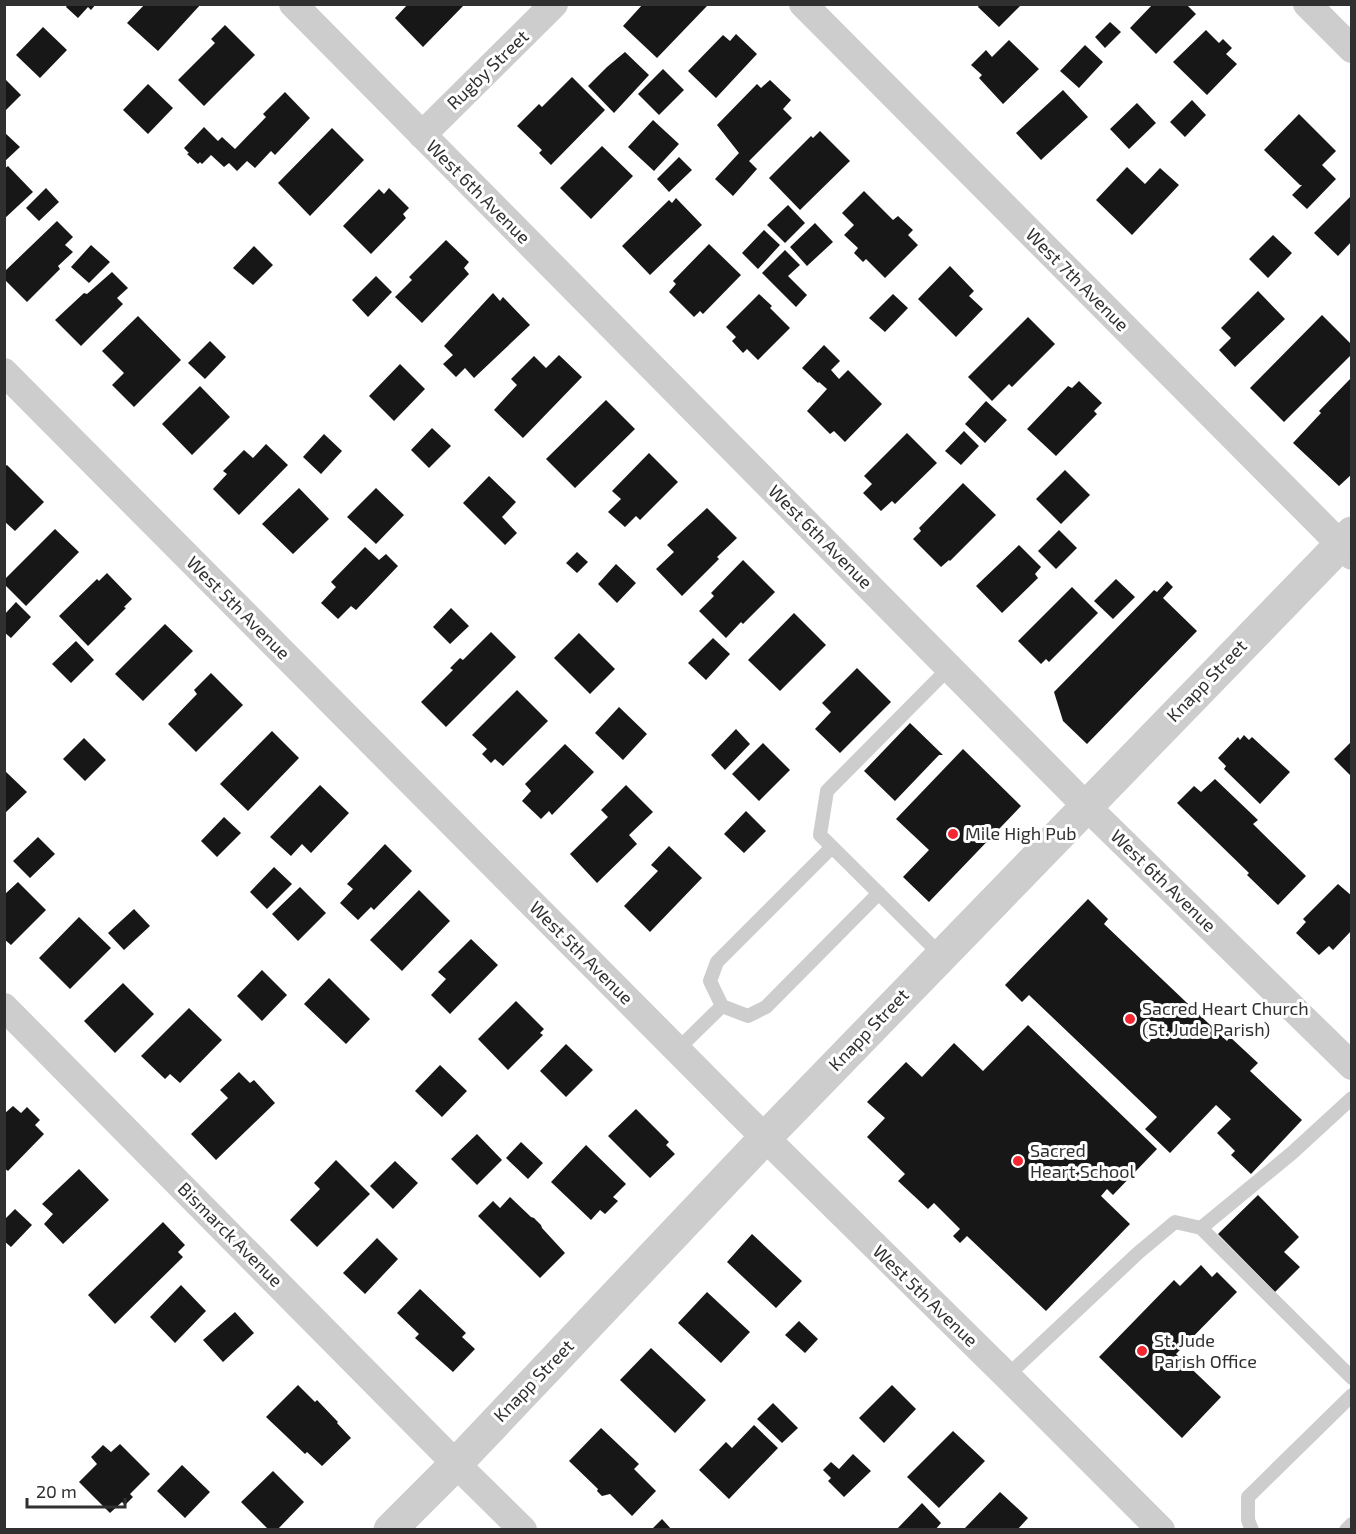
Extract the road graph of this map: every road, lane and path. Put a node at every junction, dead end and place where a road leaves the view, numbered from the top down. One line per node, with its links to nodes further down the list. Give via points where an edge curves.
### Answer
1 (293, 4): 6 (street, West 6th Avenue)
2 (554, 4): 6 (street, Rugby Street)
3 (803, 4): 8 (street, West 7th Avenue)
4 (1307, 4): 5 (street)
5 (1352, 49)
6 (422, 135): 9 (street, West 6th Avenue)
7 (4, 372): 16 (street, West 5th Avenue)
8 (1348, 544): 10 (street, Knapp Street)
9 (949, 668): 10 (street, West 6th Avenue); 11 (lane, via 828,791 820,835)
10 (1086, 806): 13 (street, Knapp Street); 17 (street, West 6th Avenue)
11 (832, 847): 12 (lane); 14 (lane, via 717,962 710,981)
12 (879, 893): 13 (lane); 14 (lane, via 766,1007 748,1016)
13 (941, 955): 19 (street, Knapp Street)
14 (722, 1006): 16 (lane)
15 (4, 1007): 24 (street, Bismarck Avenue)
16 (677, 1050): 19 (street, West 5th Avenue)
17 (1352, 1066)
18 (1352, 1098): 20 (lane)
19 (765, 1138): 21 (street, West 5th Avenue); 24 (street, Knapp Street)
20 (1201, 1228): 21 (lane, via 1175,1222); 22 (lane)
21 (1007, 1376): 28 (street, West 5th Avenue)
22 (1352, 1378)
23 (1352, 1395): 29 (lane, via 1248,1497)
24 (456, 1464): 26 (street, Knapp Street); 27 (street, Bismarck Avenue)
25 (1352, 1524): 30 (lane)
26 (390, 1530)
27 (524, 1530)
28 (1161, 1530)
29 (1252, 1530)
30 (1346, 1530)

